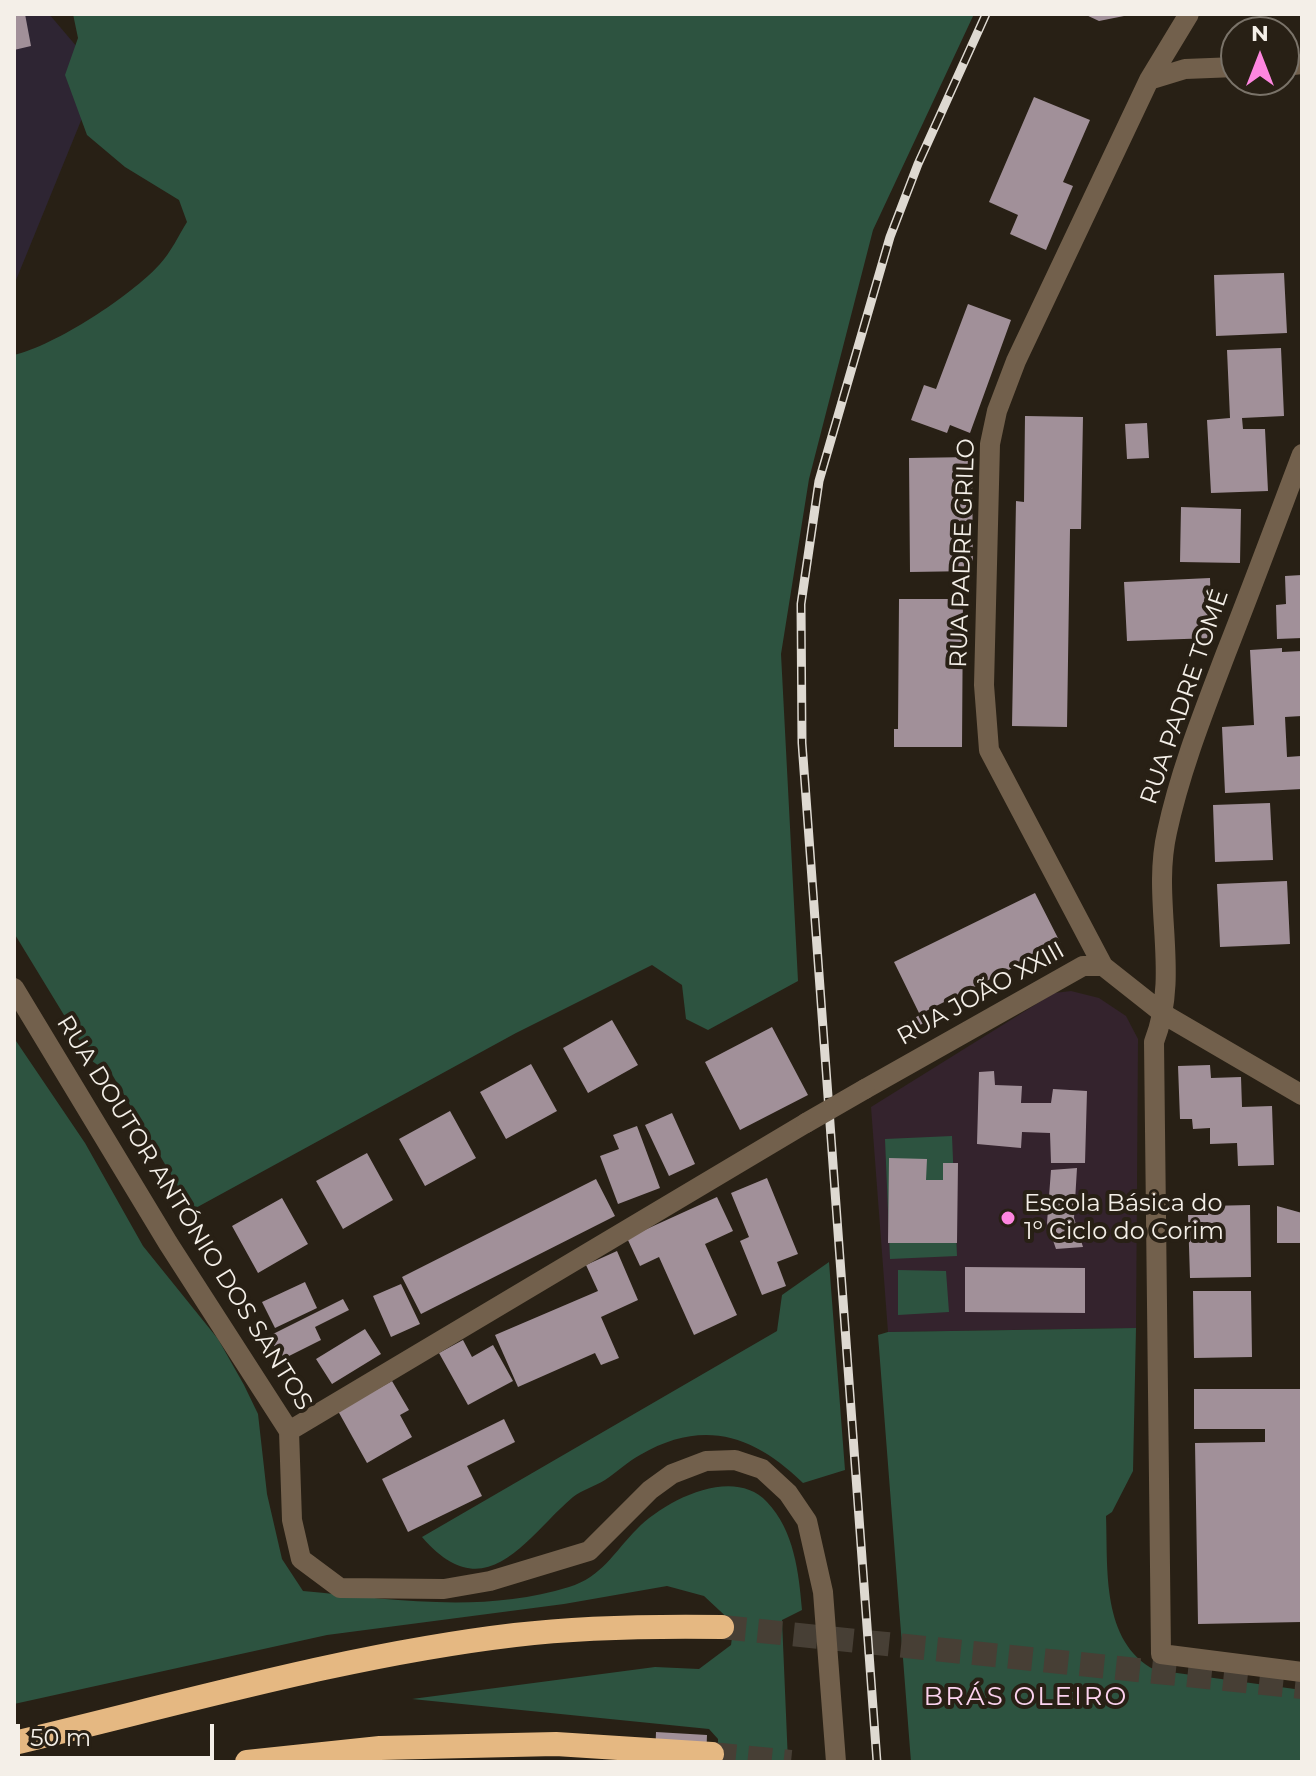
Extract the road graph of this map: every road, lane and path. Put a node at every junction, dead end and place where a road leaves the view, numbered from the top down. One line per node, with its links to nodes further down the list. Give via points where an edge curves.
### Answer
1 (1189, 14): 3 (street, RUA PADRE GRILO)
2 (1220, 68): 3 (street, via 1185,69)
3 (1149, 80): 5 (street, RUA PADRE GRILO, via 1016,361 990,444 984,685 989,750)
4 (1302, 454): 7 (street, RUA PADRE TOMÉ, via 1207,705 1166,834)
5 (1103, 966): 7 (street, RUA JOÃO XXIII); 9 (street, RUA JOÃO XXIII, bridge, via 1068,972)
6 (14, 988): 9 (street, RUA DOUTOR ANTÓNIO DOS SANTOS)
7 (1165, 1015): 8 (street, RUA JOÃO XXIII); 11 (street, RUA PADRE TOMÉ, via 1154,1042 1161,1654)
8 (1302, 1095)
9 (289, 1431): 15 (street, RUA DOUTOR ANTÓNIO DOS SANTOS, via 292,1520 301,1559 340,1588 444,1589 547,1566 589,1551 672,1474 706,1461 735,1460 762,1469 807,1521 823,1592)
10 (722, 1627): 12 (highway, via 620,1626 514,1635 331,1669)
11 (1302, 1672)
12 (14, 1743)
13 (712, 1754): 14 (highway, via 556,1744 380,1748)
14 (247, 1762)
15 (836, 1762)

